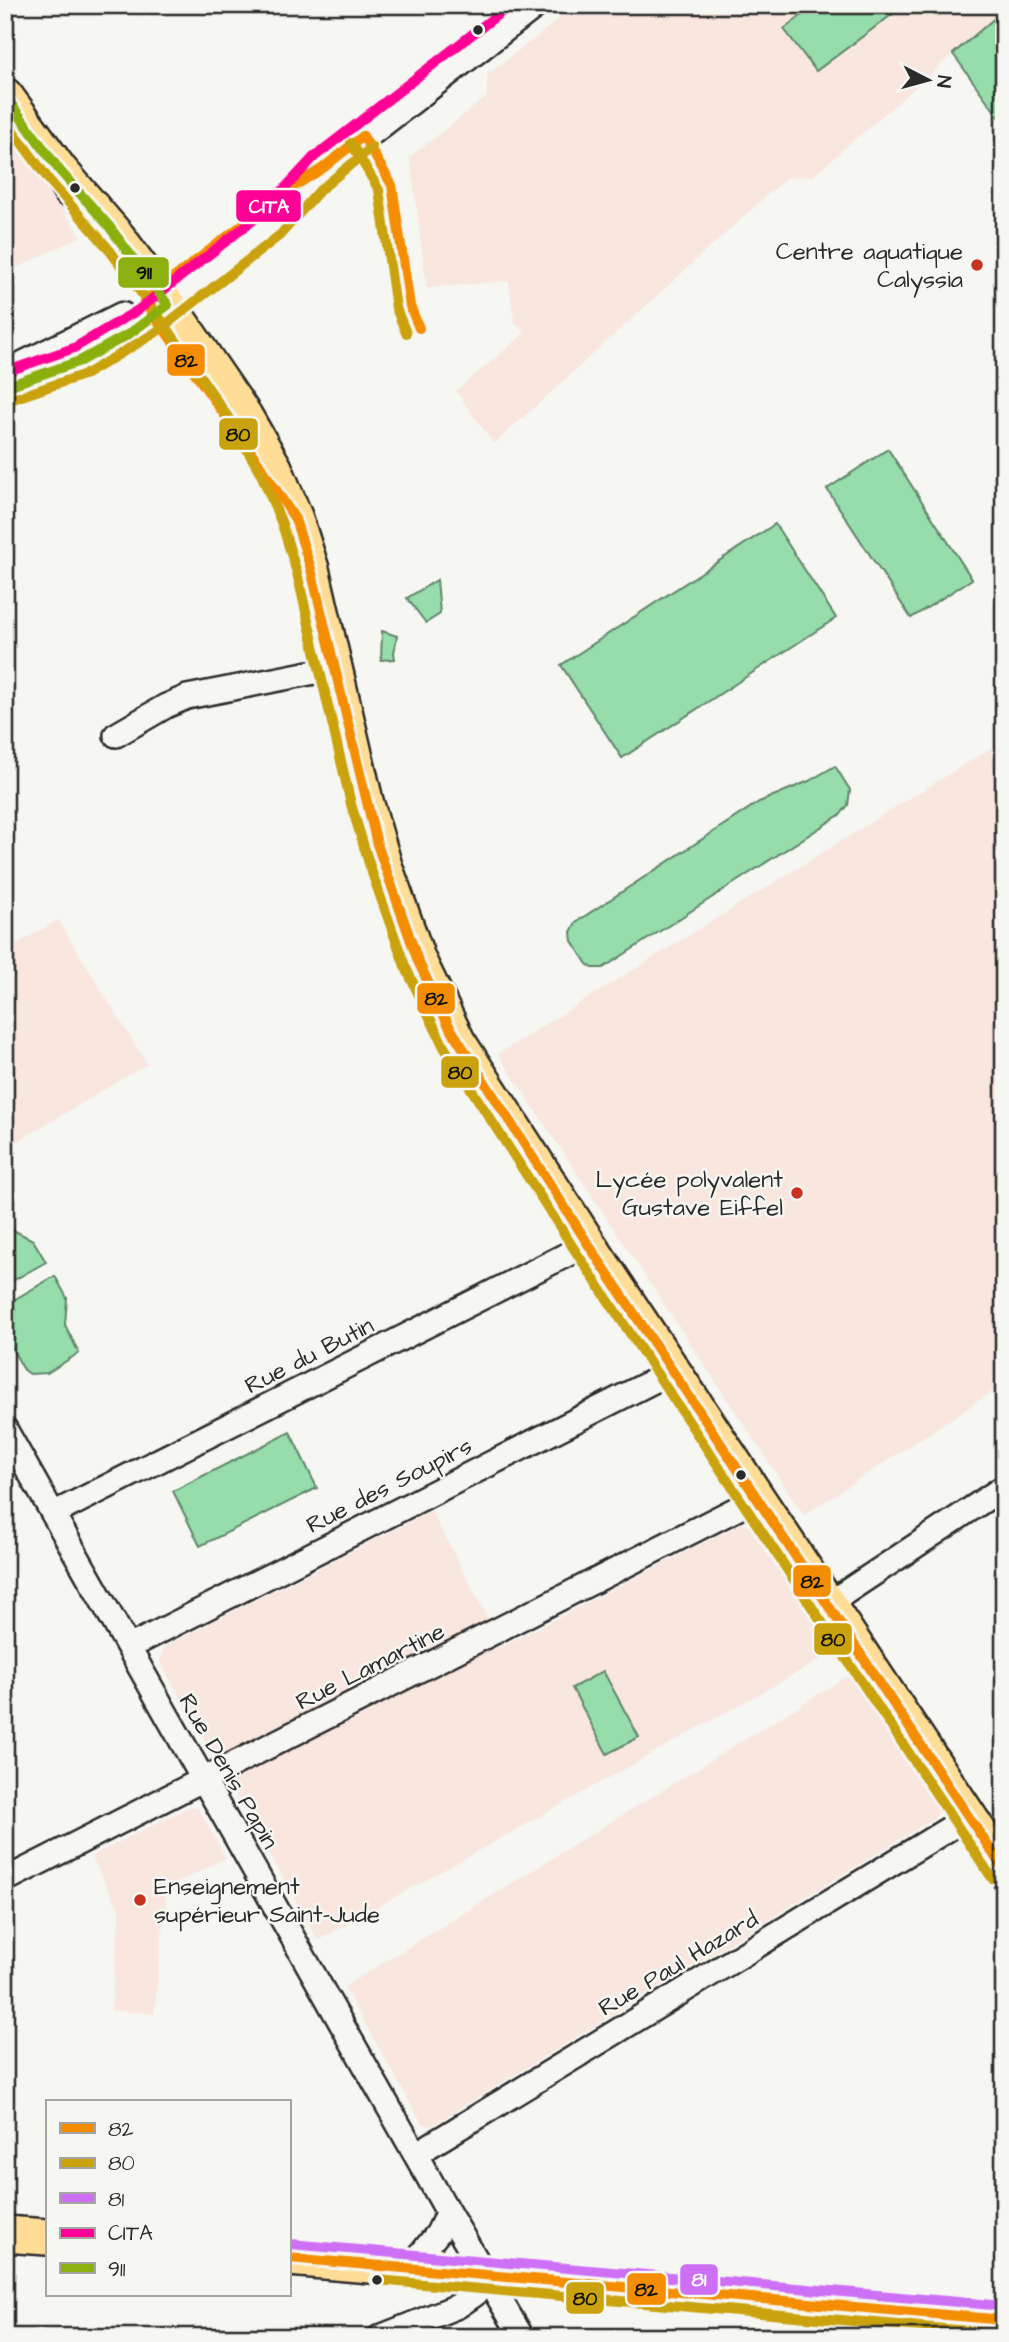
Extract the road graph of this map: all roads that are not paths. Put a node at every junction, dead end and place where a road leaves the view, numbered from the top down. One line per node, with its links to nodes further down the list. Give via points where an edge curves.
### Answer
1 (533, 5): 3 (street, via 323,168 271,224)
2 (5, 96): 3 (main road, via 84,212)
3 (156, 303): 4 (street); 5 (street, via 129,334 80,361); 6 (main road, via 295,519)
4 (5, 375)
5 (5, 387)
6 (335, 668): 7 (street, via 187,697); 8 (main road, via 377,844 418,961 457,1041)
7 (116, 735)
8 (588, 1244): 9 (main road); 13 (street, Rue du Butin)
9 (673, 1371): 12 (main road); 15 (street, Rue des Soupirs)
10 (5, 1429): 13 (street, Rue Denis Papin)
11 (1004, 1487): 14 (street)
12 (758, 1497): 14 (main road); 16 (street, Rue Lamartine)
13 (53, 1514): 15 (street, Rue Denis Papin)
14 (828, 1604): 17 (main road)
15 (129, 1647): 16 (street, Rue Denis Papin)
16 (204, 1780): 19 (street, Rue Lamartine); 20 (street, Rue Denis Papin)
17 (968, 1817): 18 (main road); 20 (street, Rue Paul Hazard)
18 (1003, 1868)
19 (5, 1880)
20 (416, 2154): 21 (street, Rue Denis Papin)
21 (448, 2212): 25 (street, via 438,2233); 26 (street, Rue Denis Papin)
22 (5, 2234): 23 (main road)
23 (46, 2237)
24 (290, 2258): 25 (main road)
25 (409, 2269): 26 (main road)
26 (487, 2276): 28 (main road); 29 (street, Rue Denis Papin); 30 (street, via 474,2295 458,2306)
27 (1004, 2320): 28 (main road)
28 (928, 2325)
29 (518, 2329)
30 (380, 2337)

